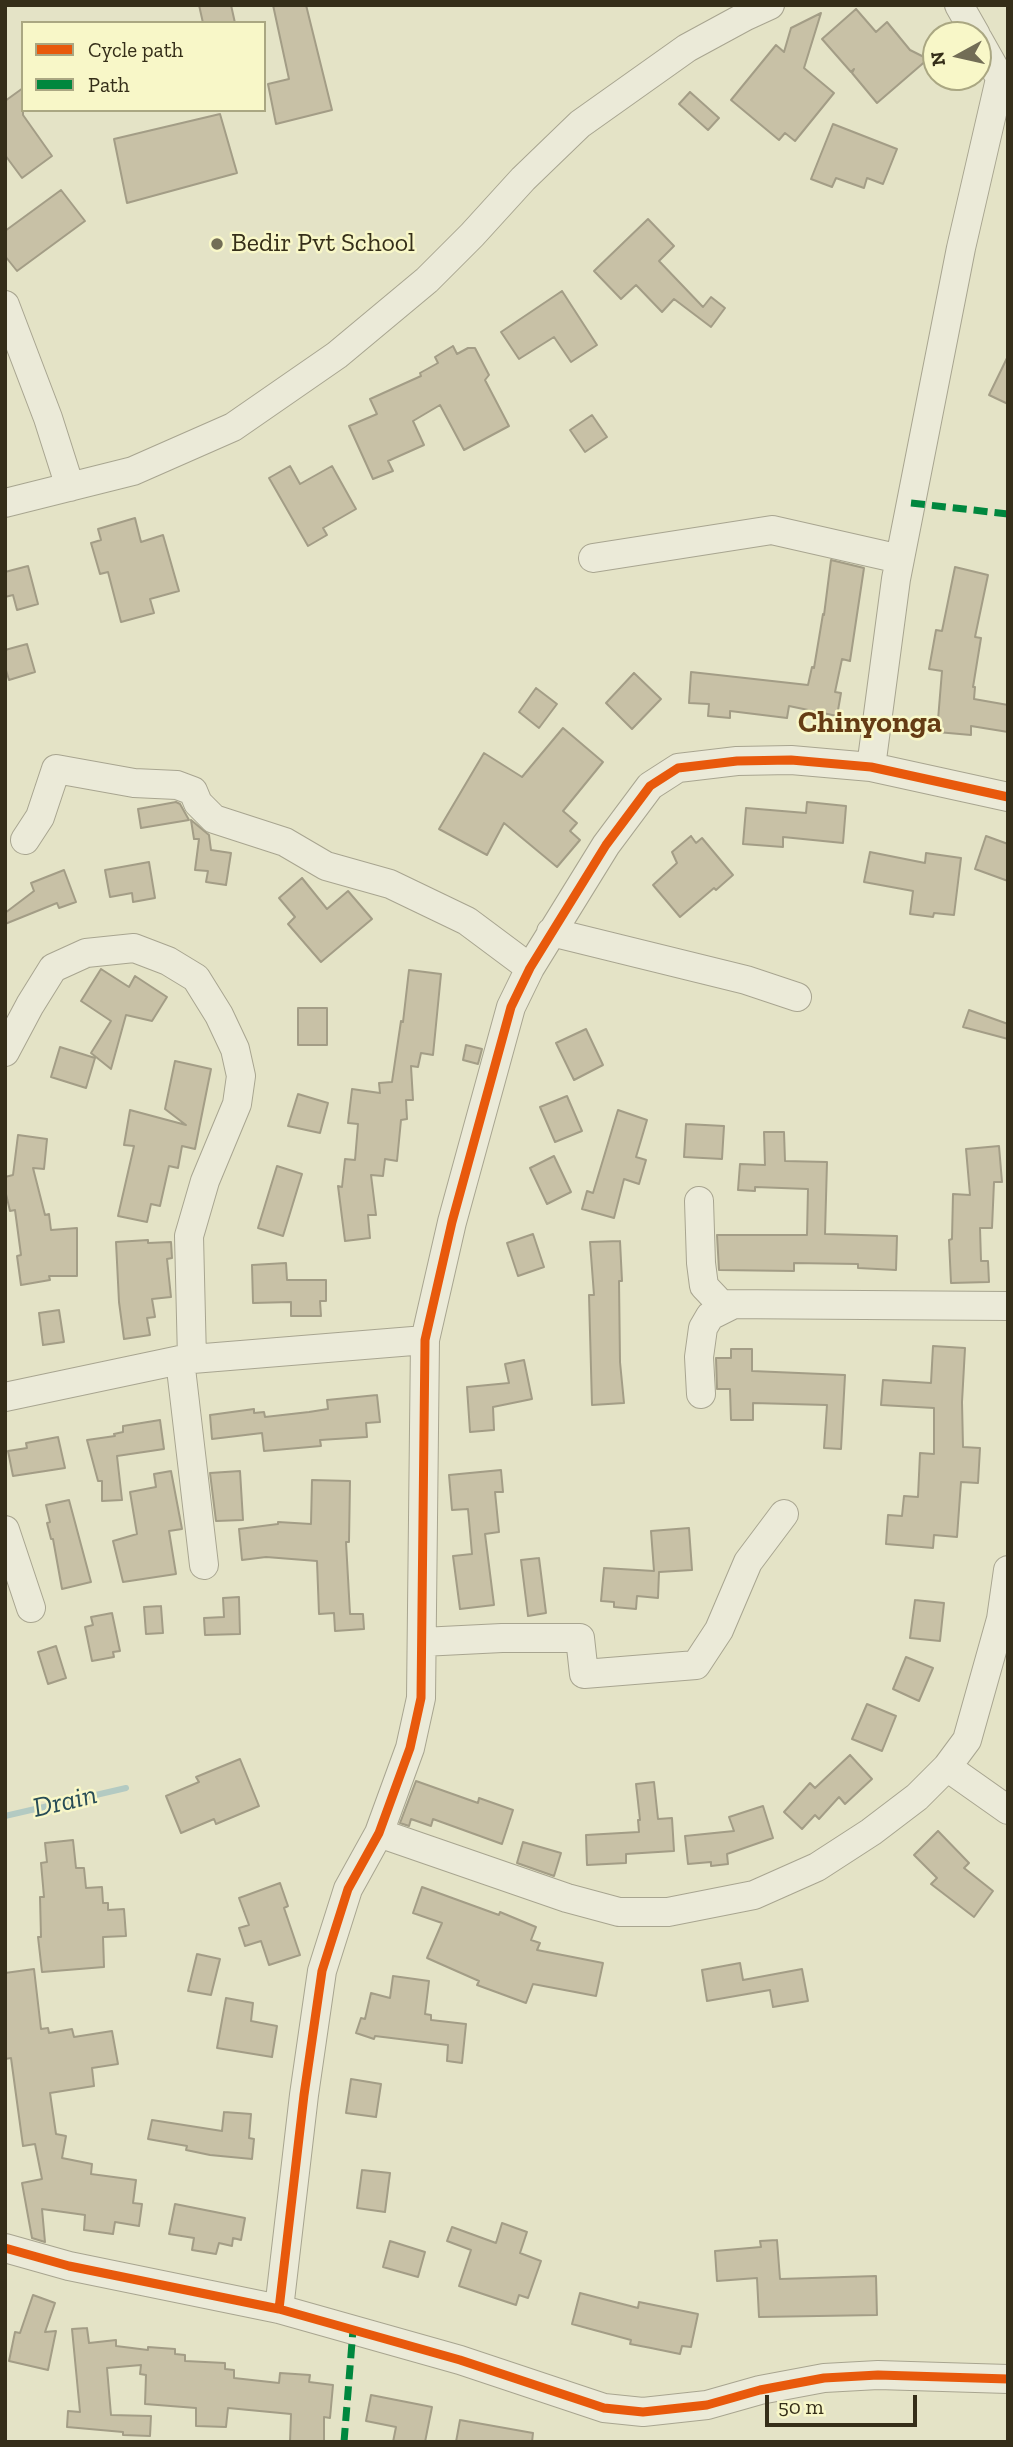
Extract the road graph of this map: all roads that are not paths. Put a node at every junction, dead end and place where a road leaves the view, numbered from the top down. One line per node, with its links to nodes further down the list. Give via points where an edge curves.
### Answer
1 (770, 5): 7 (street, via 687,48 580,124 426,280 337,355 233,427 133,471)
2 (959, 5): 3 (street)
3 (968, 21)
4 (992, 64): 5 (street)
5 (1004, 86): 10 (street, via 961,248)
6 (5, 305): 7 (street)
7 (70, 487): 8 (street)
8 (5, 503)
9 (593, 558): 10 (street, via 772,530)
10 (900, 559): 11 (street)
11 (871, 767): 12 (street); 14 (street, via 791,760 678,768 650,786)
12 (1008, 797)
13 (25, 840): 15 (street, via 40,817 56,769 134,783 177,785 193,791 214,820 285,842 326,866 390,884 467,921)
14 (551, 932): 15 (street); 16 (street)
15 (530, 968): 21 (street, via 511,1007)
16 (797, 997)
17 (5, 1052): 22 (street, via 53,968 86,953 134,948 168,961 196,978 219,1015 235,1049 241,1076 237,1104 205,1181 189,1236)
18 (699, 1201): 19 (street, via 704,1286 721,1304)
19 (730, 1306): 20 (street); 23 (street, via 710,1316 703,1328)
20 (1008, 1306)
21 (425, 1340): 22 (street); 30 (street)
22 (186, 1360): 24 (street); 27 (street)
23 (701, 1394)
24 (5, 1397)
25 (784, 1514): 30 (street, via 748,1562 719,1630 696,1665 584,1674 580,1638)
26 (5, 1530): 29 (street)
27 (204, 1565)
28 (1008, 1570): 31 (street, via 1000,1619 967,1740)
29 (31, 1608)
30 (422, 1642): 33 (street, via 421,1698 411,1748)
31 (947, 1767): 32 (street); 33 (street, via 917,1797 817,1867 754,1895 668,1912 619,1912 567,1898)
32 (1008, 1810)
33 (379, 1833): 35 (street, via 348,1889 322,1971)
34 (5, 2248): 35 (street, via 69,2266)
35 (279, 2309): 36 (street, via 460,2360 604,2408 643,2412 707,2405 760,2389 824,2378)
36 (1008, 2379)

